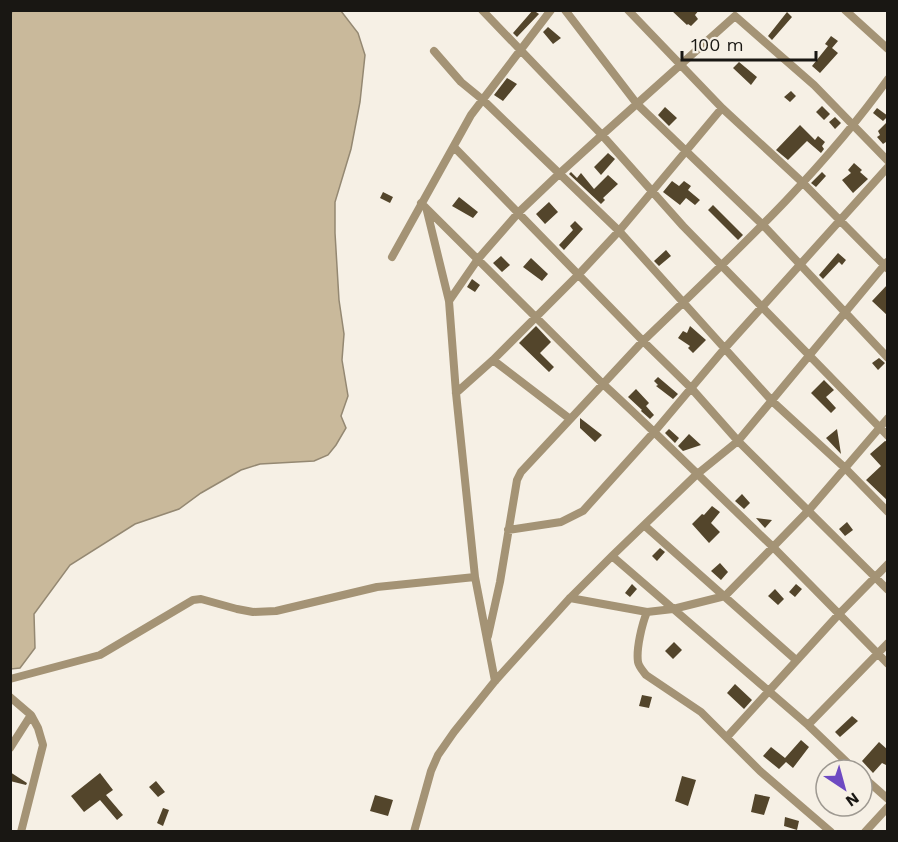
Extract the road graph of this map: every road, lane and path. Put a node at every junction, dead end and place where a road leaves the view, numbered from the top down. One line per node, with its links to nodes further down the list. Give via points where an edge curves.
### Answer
1 (482, 10): 7 (street)
2 (551, 10): 7 (street)
3 (565, 10): 13 (street)
4 (628, 10): 10 (street)
5 (845, 10): 8 (street)
6 (735, 12): 10 (street); 15 (street)
7 (520, 49): 12 (street); 16 (street)
8 (888, 49)
9 (434, 51): 12 (street)
10 (680, 65): 13 (street); 14 (street)
11 (888, 79): 15 (street)
12 (483, 100): 17 (street); 21 (street)
13 (637, 104): 16 (street); 18 (street)
14 (722, 108): 18 (street); 22 (street)
15 (855, 124): 19 (street); 22 (street)
16 (602, 135): 21 (street); 23 (street)
17 (454, 147): 24 (street); 25 (street)
18 (686, 151): 23 (street); 27 (street)
19 (888, 161)
20 (888, 166): 26 (street)
21 (560, 173): 25 (street); 28 (street)
22 (802, 182): 26 (street); 27 (street)
23 (652, 191): 28 (street); 31 (street)
24 (424, 206): 29 (street); 30 (street); 35 (street)
25 (519, 213): 30 (street); 34 (street)
26 (840, 220): 32 (street); 33 (street)
27 (763, 225): 31 (street); 32 (street)
28 (619, 231): 34 (street); 36 (street)
29 (392, 257)
30 (478, 259): 35 (street); 39 (street)
31 (722, 264): 36 (street); 37 (street)
32 (801, 264): 37 (street); 38 (street)
33 (887, 266): 38 (street)
34 (579, 274): 39 (street); 40 (street)
35 (449, 301): 47 (street)
36 (684, 302): 40 (street); 41 (street)
37 (763, 306): 41 (street); 42 (street)
38 (846, 312): 42 (street); 43 (street)
39 (536, 317): 44 (street); 45 (street)
40 (643, 341): 45 (street); 46 (street)
41 (725, 348): 46 (street); 48 (street)
42 (810, 355): 48 (street); 51 (street)
43 (888, 358)
44 (493, 360): 47 (street); 50 (street)
45 (603, 384): 50 (street); 52 (street)
46 (692, 389): 52 (street); 54 (street)
47 (456, 393): 64 (street)
48 (772, 401): 54 (street); 55 (street)
49 (888, 418): 51 (street)
50 (570, 419): 60 (street, via 521,472)
51 (880, 427): 53 (street); 55 (street)
52 (655, 431): 56 (street); 60 (street, via 583,511 561,522)
53 (888, 436)
54 (738, 441): 56 (street); 57 (street)
55 (844, 468): 57 (street); 58 (street)
56 (696, 475): 59 (street); 61 (street)
57 (808, 510): 61 (street); 65 (street)
58 (888, 512)
59 (645, 526): 62 (street); 67 (street)
60 (508, 530): 72 (street)
61 (773, 547): 67 (street); 71 (street)
62 (612, 556): 68 (street); 69 (street)
63 (888, 564): 65 (street)
64 (475, 577): 72 (street); 77 (street, via 377,587 276,611 237,609 193,600 100,655)
65 (875, 579): 66 (street); 71 (street)
66 (888, 590)
67 (725, 596): 69 (street); 75 (street)
68 (570, 598): 70 (street); 78 (street)
69 (674, 609): 70 (street); 79 (street)
70 (647, 612): 83 (street, via 641,634 640,669 700,712)
71 (839, 614): 74 (street); 75 (street)
72 (487, 640): 78 (street)
73 (888, 644): 74 (street)
74 (877, 654): 76 (street); 82 (street)
75 (796, 660): 79 (street)
76 (888, 664)
77 (10, 679)
78 (495, 681): 91 (street, via 438,755)
79 (768, 691): 82 (street); 83 (street)
80 (10, 697): 81 (street)
81 (31, 715): 84 (street); 90 (street, via 43,745)
82 (808, 725): 85 (street)
83 (727, 737): 89 (street)
84 (10, 748)
85 (842, 758)
86 (874, 787): 87 (street)
87 (888, 799)
88 (888, 807): 92 (street)
89 (827, 830)
90 (21, 831)
91 (414, 831)
92 (865, 831)

